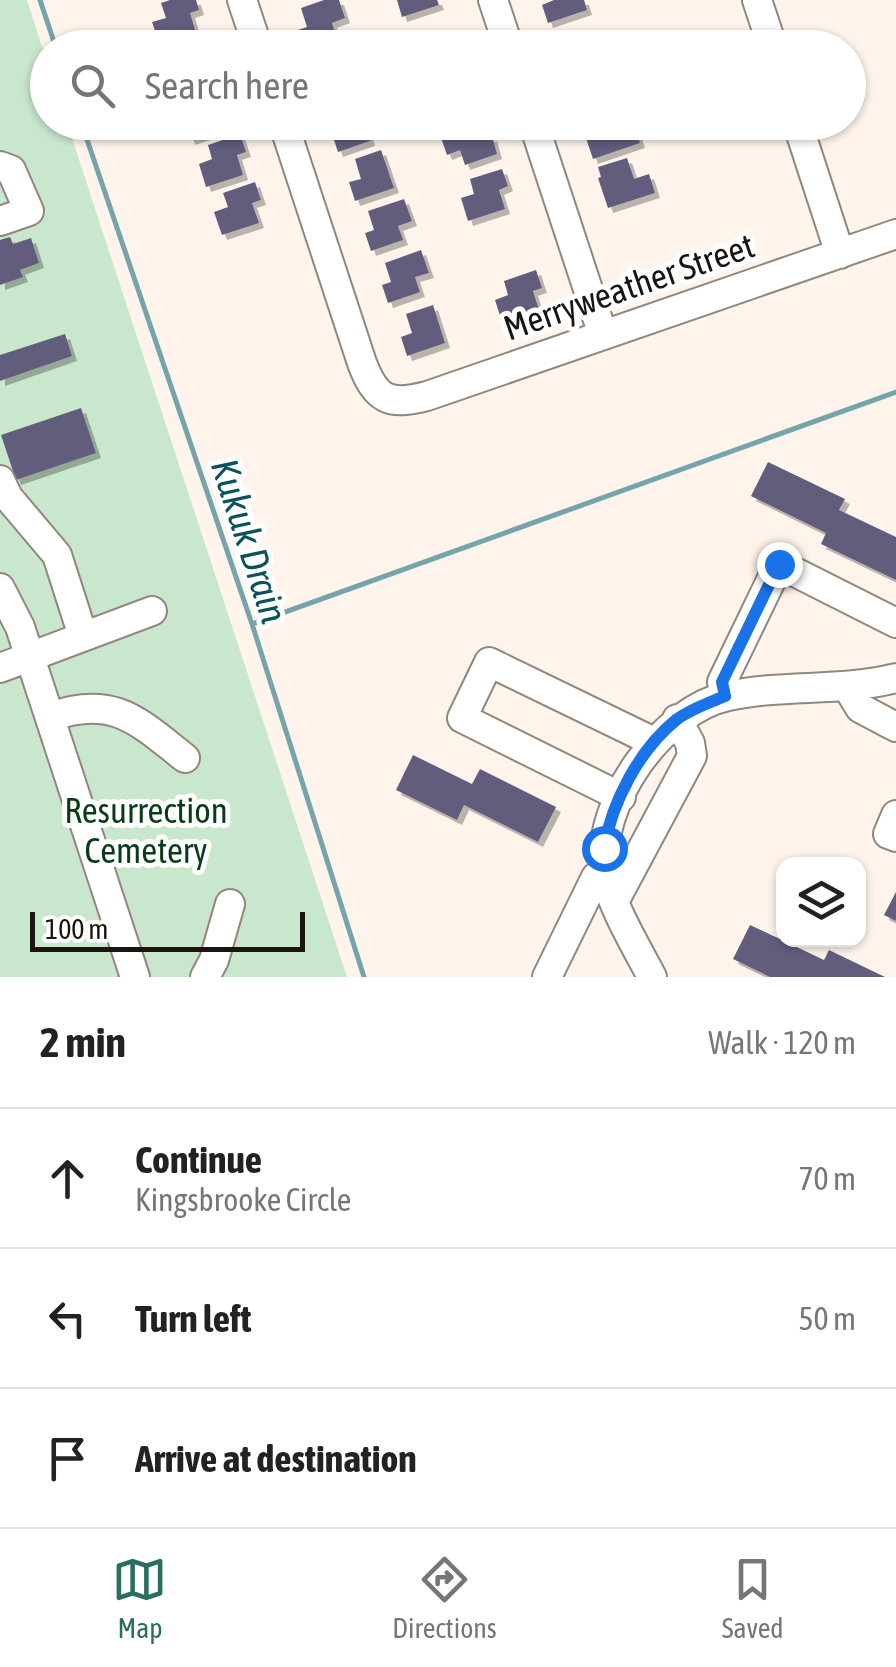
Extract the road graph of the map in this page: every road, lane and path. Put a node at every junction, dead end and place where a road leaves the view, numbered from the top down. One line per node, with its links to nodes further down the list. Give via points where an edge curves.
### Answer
1 (242, 0): 4 (street)
2 (493, 0): 5 (street)
3 (757, 0): 6 (street)
4 (252, 30)
5 (503, 30)
6 (767, 30)
7 (288, 140): 14 (street, Merryweather Street, via 362,363 384,398 410,401)
8 (540, 140): 14 (street)
9 (803, 140): 13 (street)
10 (0, 166): 11 (street, via 11,170 29,212)
11 (0, 221)
12 (896, 234): 13 (street, Merryweather Street)
13 (840, 254): 14 (street, Merryweather Street)
14 (603, 336)
15 (0, 480): 19 (street, via 57,555)
16 (0, 588): 20 (street)
17 (152, 611): 19 (street)
18 (896, 623): 24 (street, via 779,564 722,682)
19 (83, 636): 20 (street)
20 (28, 656): 21 (street); 25 (street)
21 (0, 668)
22 (896, 678): 23 (street)
23 (848, 688): 24 (street); 27 (street, via 860,708)
24 (725, 696): 26 (street)
25 (50, 716): 29 (street, via 114,710); 37 (street)
26 (677, 719): 28 (street); 34 (street, via 692,756)
27 (896, 727)
28 (654, 742): 30 (street); 30 (street, via 489,662 462,718)
29 (185, 758)
30 (621, 798): 33 (street, via 608,825)
31 (896, 816): 32 (street, via 888,834)
32 (896, 837)
33 (605, 872): 34 (street); 39 (street, via 596,877)
34 (615, 900): 36 (street)
35 (230, 904): 38 (street)
36 (654, 974)
37 (135, 977)
38 (205, 977)
39 (547, 977)

